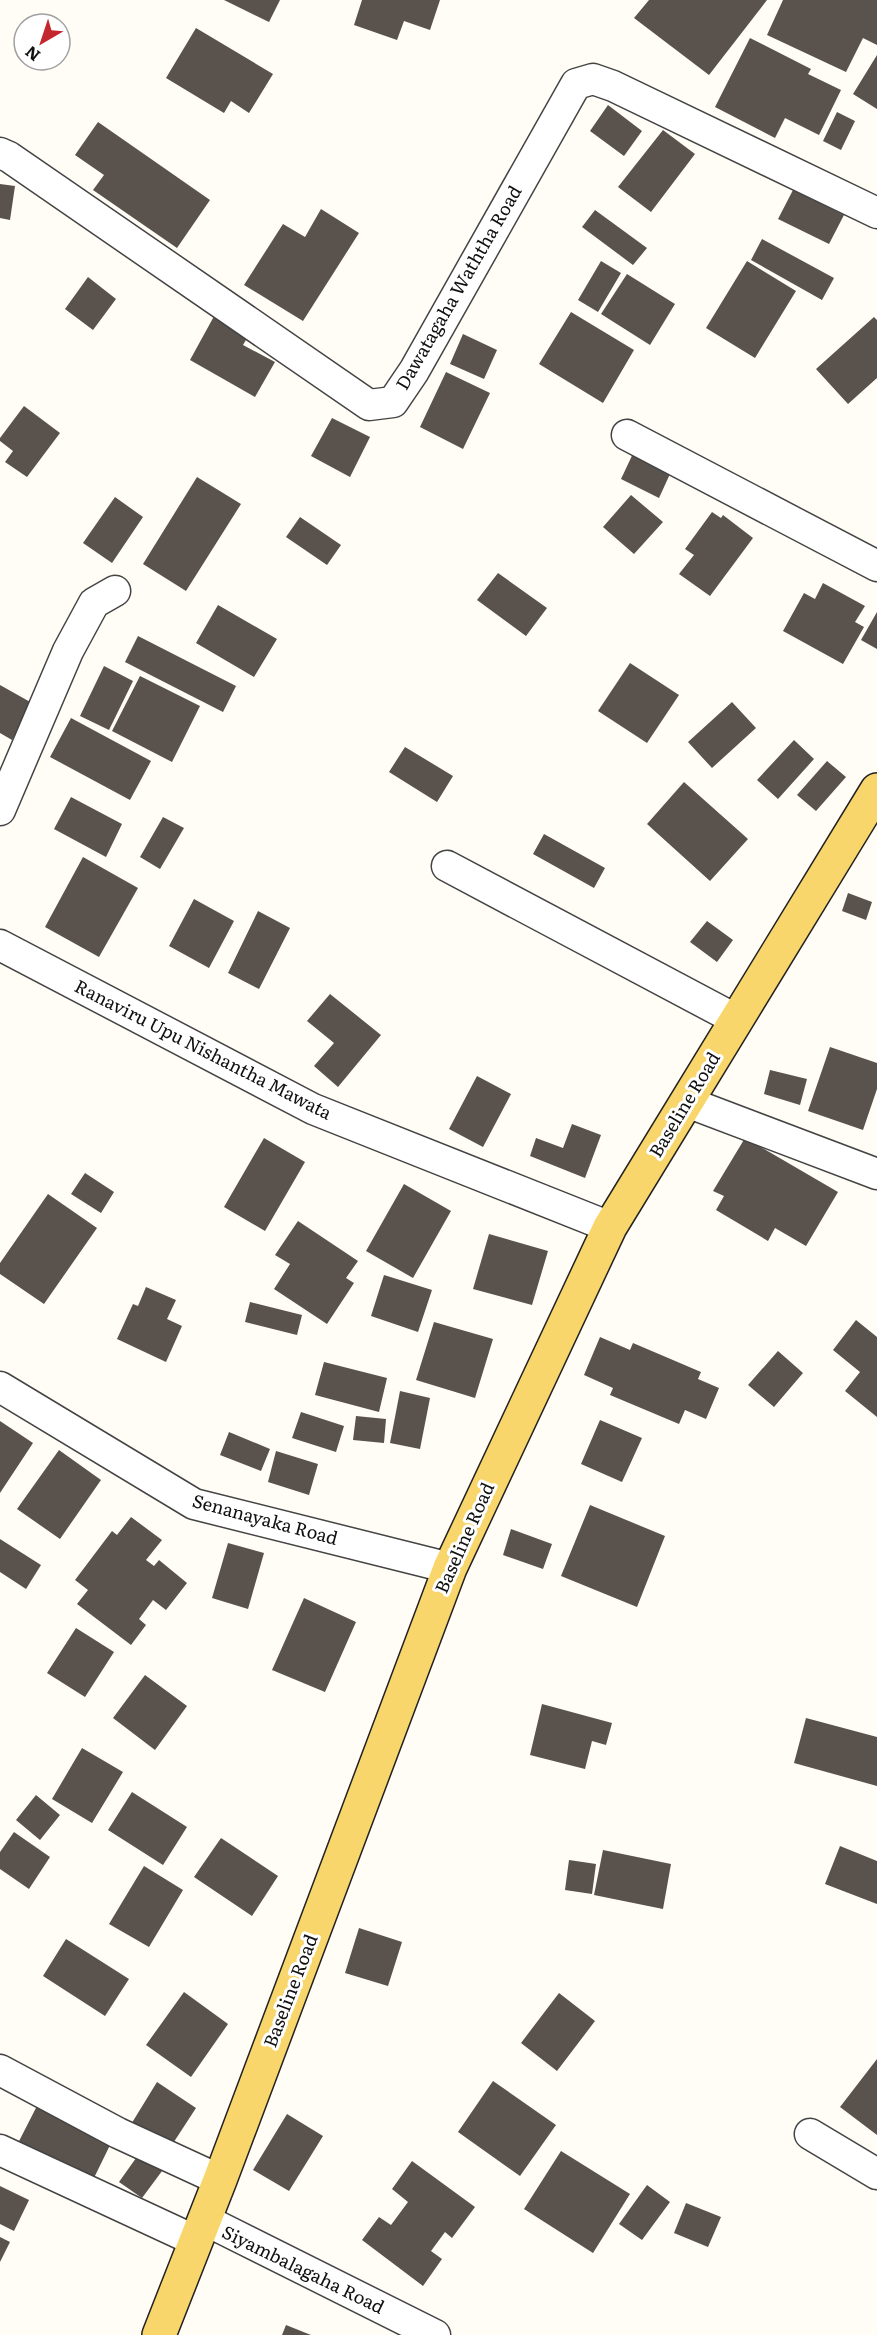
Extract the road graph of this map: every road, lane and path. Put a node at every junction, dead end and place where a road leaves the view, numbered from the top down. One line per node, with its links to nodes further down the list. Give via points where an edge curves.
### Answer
1 (0, 153): 2 (street, Dawatagaha Waththa Road, via 369,405 393,402 414,371 576,84 593,80 613,86)
2 (877, 213)
3 (627, 435): 4 (street)
4 (877, 566)
5 (115, 591): 7 (street, via 94,603 68,651)
6 (877, 790): 10 (main road, Baseline Road)
7 (0, 810)
8 (447, 866): 10 (street)
9 (0, 945): 13 (street, Ranaviru Upu Nishantha Mawata, via 313,1109)
10 (737, 1020): 11 (main road, Baseline Road)
11 (687, 1102): 12 (street); 13 (main road, Baseline Road)
12 (877, 1174)
13 (610, 1227): 15 (main road, Baseline Road)
14 (0, 1386): 15 (street, Senanayaka Road, via 194,1504)
15 (450, 1568): 20 (main road, Baseline Road)
16 (0, 2070): 20 (street, via 118,2133)
17 (810, 2134): 19 (street)
18 (0, 2150): 21 (street, Siyambalagaha Road)
19 (877, 2174)
20 (220, 2180): 21 (main road, Baseline Road)
21 (200, 2231): 22 (main road, Baseline Road); 23 (street, Siyambalagaha Road)
22 (159, 2335)
23 (435, 2335)

